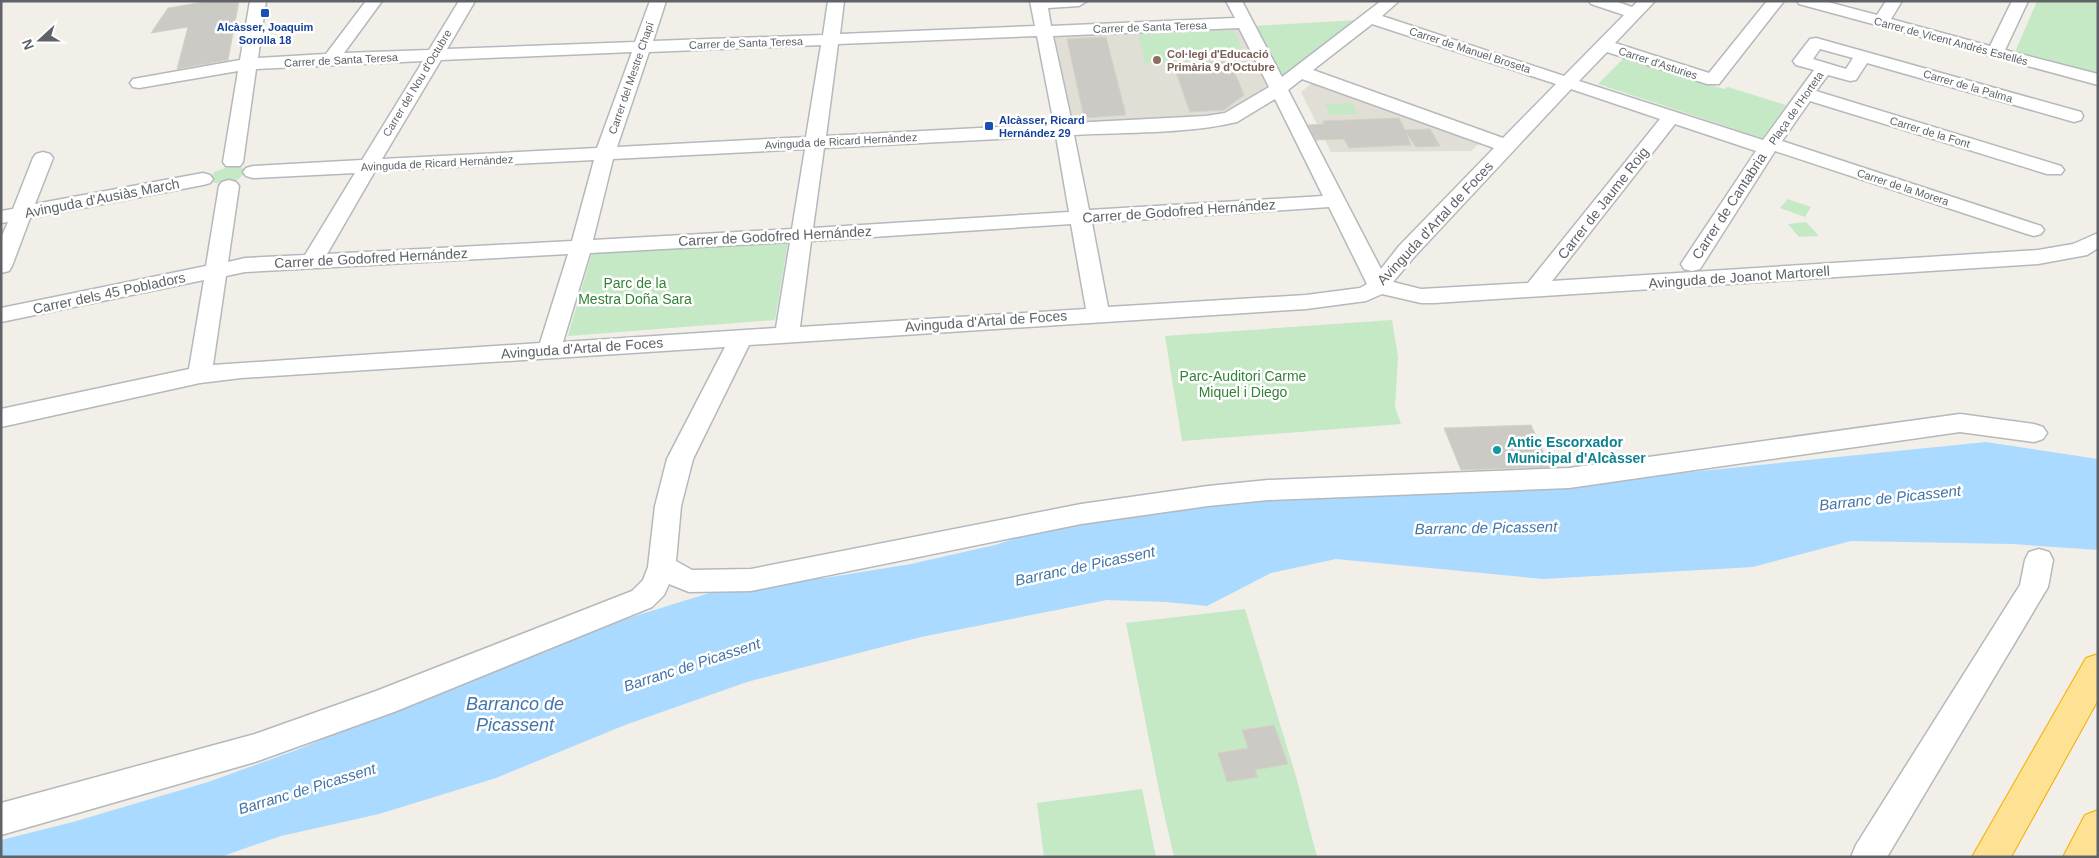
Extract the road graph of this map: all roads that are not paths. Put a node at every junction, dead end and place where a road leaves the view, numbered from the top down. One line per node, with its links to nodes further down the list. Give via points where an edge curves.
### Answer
1 (258, 1): 30 (street)
2 (374, 1): 29 (street)
3 (467, 1): 27 (street, Carrer del Nou d'Octubre)
4 (658, 1): 24 (street, Carrer del Mestre Chapí)
5 (836, 1): 22 (street)
6 (1079, 1): 14 (street)
7 (1234, 1): 20 (street)
8 (1391, 1): 18 (street, Avinguda de Ricard Hernández)
9 (1597, 1): 16 (street)
10 (1776, 1): 23 (street, Carrer d'Asturies, via 1713,80)
11 (1805, 1): 17 (street, Carrer de Vicent Andrés Estellés)
12 (1894, 1): 19 (street)
13 (2000, 1): 15 (street)
14 (1038, 2): 21 (street)
15 (2019, 5): 26 (street)
16 (1642, 7): 23 (street, Avinguda d'Artal de Foces)
17 (1855, 15): 19 (street, Carrer de Vicent Andrés Estellés); 25 (street)
18 (1371, 18): 32 (street, Avinguda de Ricard Hernández); 35 (street, Carrer de Manuel Broseta)
19 (1881, 22): 26 (street, Carrer de Vicent Andrés Estellés)
20 (1244, 23): 21 (street, Carrer de Santa Teresa); 36 (street)
21 (1043, 31): 22 (street, Carrer de Santa Teresa); 42 (street)
22 (831, 40): 24 (street, Carrer de Santa Teresa); 43 (street)
23 (1604, 45): 35 (street, Avinguda d'Artal de Foces)
24 (641, 47): 27 (street, Carrer de Santa Teresa); 46 (street, Carrer del Mestre Chapí)
25 (1832, 48): 28 (street, Plaça de l'Horteta); 31 (street, Plaça de l'Horteta, via 1816,43 1802,61)
26 (1995, 53): 33 (street, Carrer de Vicent Andrés Estellés)
27 (433, 56): 29 (street, Carrer de Santa Teresa); 49 (street, Carrer del Nou d'Octubre)
28 (1863, 56): 31 (street, Plaça de l'Horteta, via 1850,76); 40 (street, Carrer de la Palma)
29 (331, 59): 30 (street, Carrer de Santa Teresa)
30 (248, 64): 34 (street, Carrer de Santa Teresa); 48 (street)
31 (1824, 68): 37 (street, Plaça de l'Horteta)
32 (1301, 72): 36 (street, Avinguda de Ricard Hernández); 44 (street)
33 (2098, 80)
34 (140, 82)
35 (1569, 83): 41 (street, Carrer de la Morera); 44 (street, Avinguda d'Artal de Foces)
36 (1278, 89): 38 (street, Avinguda de Ricard Hernández); 39 (street)
37 (1806, 94): 45 (street, Plaça de l'Horteta); 50 (street, Carrer de la Font)
38 (1259, 102): 39 (street); 42 (street, Avinguda de Ricard Hernández, via 1230,118 1206,122)
39 (1289, 109): 54 (street)
40 (2074, 116)
41 (1671, 117): 45 (street, Carrer de la Morera); 66 (street, Carrer de Jaume Roig)
42 (1064, 129): 43 (street, Avinguda de Ricard Hernández); 56 (street)
43 (815, 143): 46 (street, Avinguda de Ricard Hernández); 58 (street)
44 (1506, 146): 65 (street, Avinguda d'Artal de Foces, via 1407,251)
45 (1770, 146): 57 (street, Carrer de la Morera); 62 (street, Carrer de Cantabria)
46 (605, 154): 49 (street, Avinguda de Ricard Hernández); 60 (street, Carrer del Mestre Chapí)
47 (43, 158): 55 (street)
48 (233, 162): 51 (street, via 250,163); 52 (street, via 210,170)
49 (368, 166): 51 (street, Avinguda de Ricard Hernández); 61 (street, Carrer del Nou d'Octubre)
50 (2054, 170)
51 (253, 172): 53 (street)
52 (203, 179): 53 (street, via 205,185); 55 (street, Avinguda d'Ausiàs March)
53 (229, 186): 64 (street)
54 (1334, 201): 56 (street, Carrer de Godofred Hernández); 65 (street)
55 (11, 215): 63 (street)
56 (1081, 217): 58 (street, Carrer de Godofred Hernández); 67 (street)
57 (2034, 230)
58 (802, 235): 60 (street, Carrer de Godofred Hernández); 69 (street)
59 (2098, 240): 66 (street, Avinguda de Joanot Martorell, via 2079,250 2038,257)
60 (581, 247): 61 (street, Carrer de Godofred Hernández); 71 (street, Carrer del Mestre Chapí)
61 (312, 261): 64 (street, Carrer de Godofred Hernández)
62 (1692, 264)
63 (1, 266)
64 (216, 270): 68 (street, Carrer dels 45 Pobladors); 72 (street)
65 (1379, 286): 66 (street, Avinguda de Joanot Martorell, via 1421,296); 67 (street, Avinguda d'Artal de Foces, via 1366,294 1320,300)
66 (1534, 290)
67 (1098, 313): 69 (street, Avinguda d'Artal de Foces)
68 (1, 315)
69 (787, 334): 70 (street, Avinguda d'Artal de Foces)
70 (742, 337): 71 (street, Avinguda d'Artal de Foces); 76 (street, via 680,459 668,506)
71 (549, 350): 72 (street, Avinguda d'Artal de Foces)
72 (200, 374): 73 (street, Avinguda d'Artal de Foces)
73 (1, 418)
74 (2034, 433): 76 (street, via 1960,423 1569,478 1268,490 1208,496 1080,514 751,580 689,581)
75 (2039, 560): 80 (street, via 2034,587)
76 (662, 567): 78 (street, via 654,587 642,599 383,702 255,748)
77 (2098, 668): 81 (highway)
78 (1, 818)
79 (2098, 827): 82 (highway)
80 (1868, 857)
81 (1991, 857)
82 (2082, 857)

